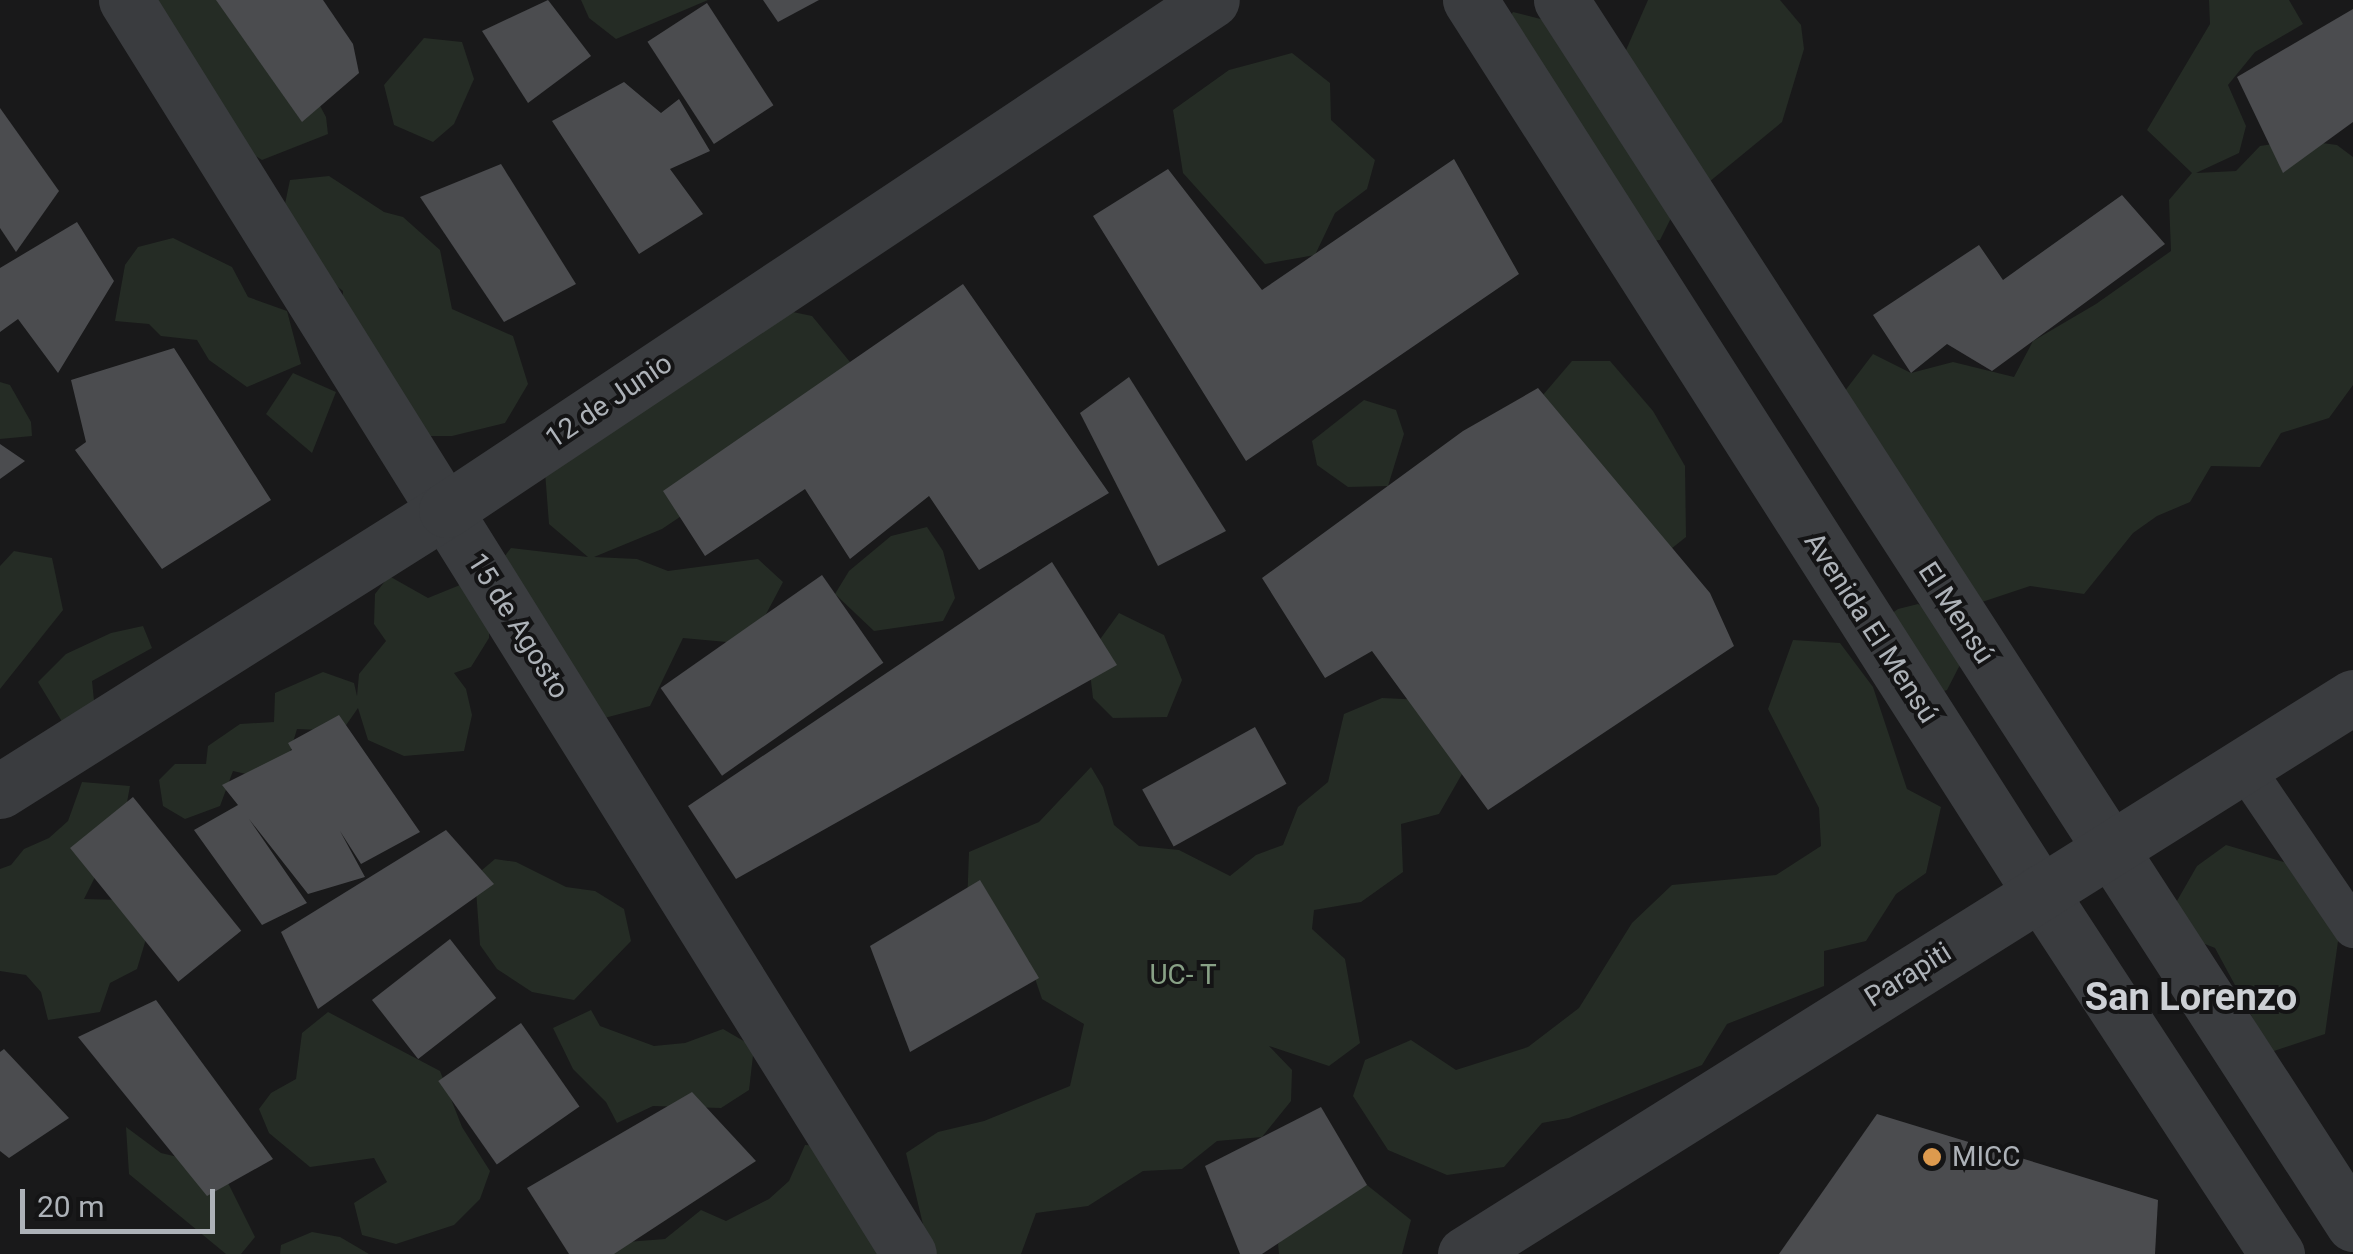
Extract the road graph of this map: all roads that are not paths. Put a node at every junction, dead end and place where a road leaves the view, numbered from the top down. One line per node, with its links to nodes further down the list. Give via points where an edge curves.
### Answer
1 (126, 0): 5 (street, 15 de Agosto)
2 (1212, 0): 5 (street, 12 de Junio)
3 (1470, 0): 10 (street, Avenida El Mensú)
4 (1561, 0): 9 (street, El Mensú)
5 (446, 510): 8 (street, 12 de Junio); 13 (street, 15 de Agosto)
6 (2353, 698): 7 (street, Parapiti)
7 (2243, 766): 9 (street, Parapiti); 11 (lane)
8 (0, 792)
9 (2109, 850): 10 (street, Parapiti); 12 (street, El Mensú)
10 (2040, 892): 14 (street, Parapiti); 15 (street, Avenida El Mensú)
11 (2353, 928)
12 (2353, 1224)
13 (909, 1254)
14 (1465, 1254)
15 (2277, 1254)

